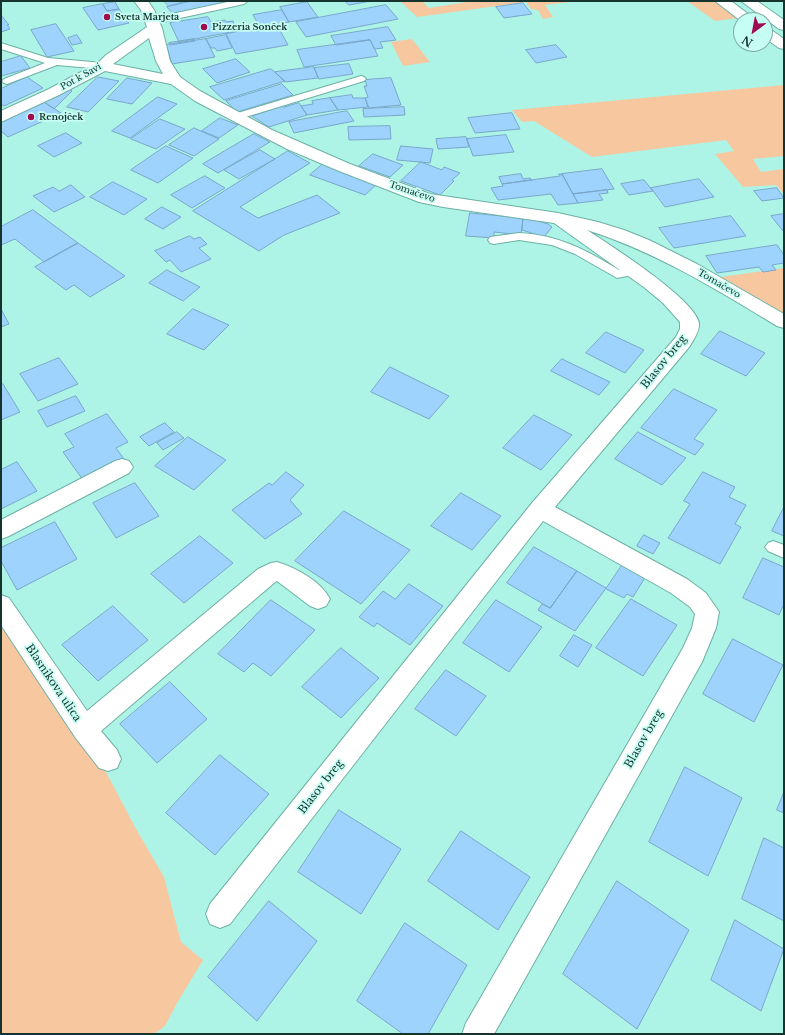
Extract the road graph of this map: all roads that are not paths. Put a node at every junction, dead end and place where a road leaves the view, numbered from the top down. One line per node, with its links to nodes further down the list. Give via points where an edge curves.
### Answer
1 (141, 1): 6 (main road, Tomačevo)
2 (244, 1): 6 (lane)
3 (722, 1): 5 (main road)
4 (748, 1): 7 (main road)
5 (738, 12)
6 (154, 25): 12 (main road, Pot k Savi); 15 (main road, Tomačevo, via 160,55 168,72)
7 (784, 26)
8 (773, 38): 10 (main road)
9 (1, 46): 11 (lane)
10 (784, 46)
11 (56, 62): 12 (lane); 14 (lane)
12 (103, 66): 15 (main road); 16 (main road, Pot k Savi)
13 (360, 79): 17 (lane)
14 (7, 81)
15 (176, 81): 17 (main road, Tomačevo)
16 (1, 116)
17 (235, 117): 18 (main road, Tomačevo, via 321,158 425,198)
18 (560, 219): 20 (main road, Blasov breg); 21 (main road, Tomačevo, via 592,226 648,246)
19 (494, 240): 20 (lane, via 516,237 540,238 590,257 617,274)
20 (633, 271): 23 (main road, Blasov breg, via 656,287 681,310 689,321 690,329 683,341)
21 (784, 322)
22 (122, 467): 24 (main road)
23 (540, 509): 29 (main road, Blasov breg); 30 (main road, Blasov breg, via 680,586 698,600 707,612 704,628 693,654)
24 (1, 530)
25 (318, 599): 27 (main road, via 289,577 280,572 273,572)
26 (1, 605): 27 (main road, Blasnikova ulica)
27 (84, 729): 28 (main road, Blasnikova ulica)
28 (108, 759)
29 (220, 914)
30 (477, 1034)

